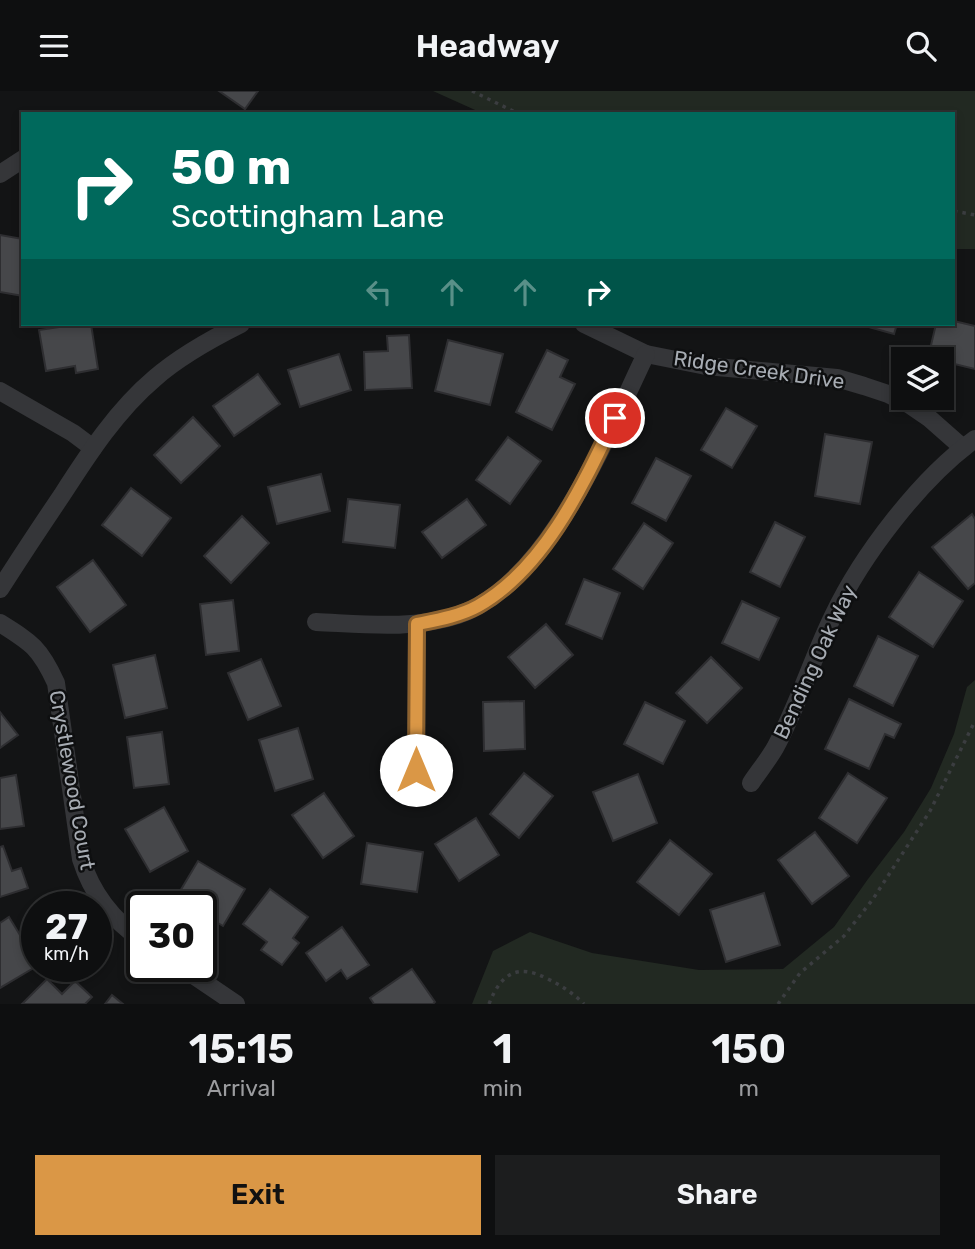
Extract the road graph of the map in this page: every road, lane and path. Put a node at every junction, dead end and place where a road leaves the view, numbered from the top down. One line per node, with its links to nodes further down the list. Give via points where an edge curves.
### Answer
1 (472, 91): 2 (path)
2 (515, 112)
3 (21, 160): 4 (street)
4 (0, 174)
5 (955, 211): 6 (path)
6 (975, 215)
7 (237, 326): 12 (street, via 153,379)
8 (588, 326): 9 (street, Ridge Creek Drive)
9 (646, 354): 11 (street, Ridge Creek Drive, via 706,366 837,378 888,394); 16 (street, via 580,488 541,550 502,590 477,607)
10 (0, 391): 12 (street)
11 (969, 444): 19 (street, Bending Oak Way, via 902,511 863,563 833,617 774,749)
12 (93, 447): 13 (street)
13 (0, 589)
14 (316, 622): 16 (street)
15 (0, 623): 20 (street, Crystlewood Court, via 27,640 46,660 56,683 81,859 108,911)
16 (417, 624): 18 (street)
17 (975, 721): 25 (path, via 930,811 873,899 844,936 800,973)
18 (416, 770)
19 (751, 783)
20 (126, 928)
21 (204, 982): 22 (street)
22 (236, 1004)
23 (489, 1004): 24 (path, via 504,979 529,970 566,988)
24 (584, 1004)
25 (778, 1004)

